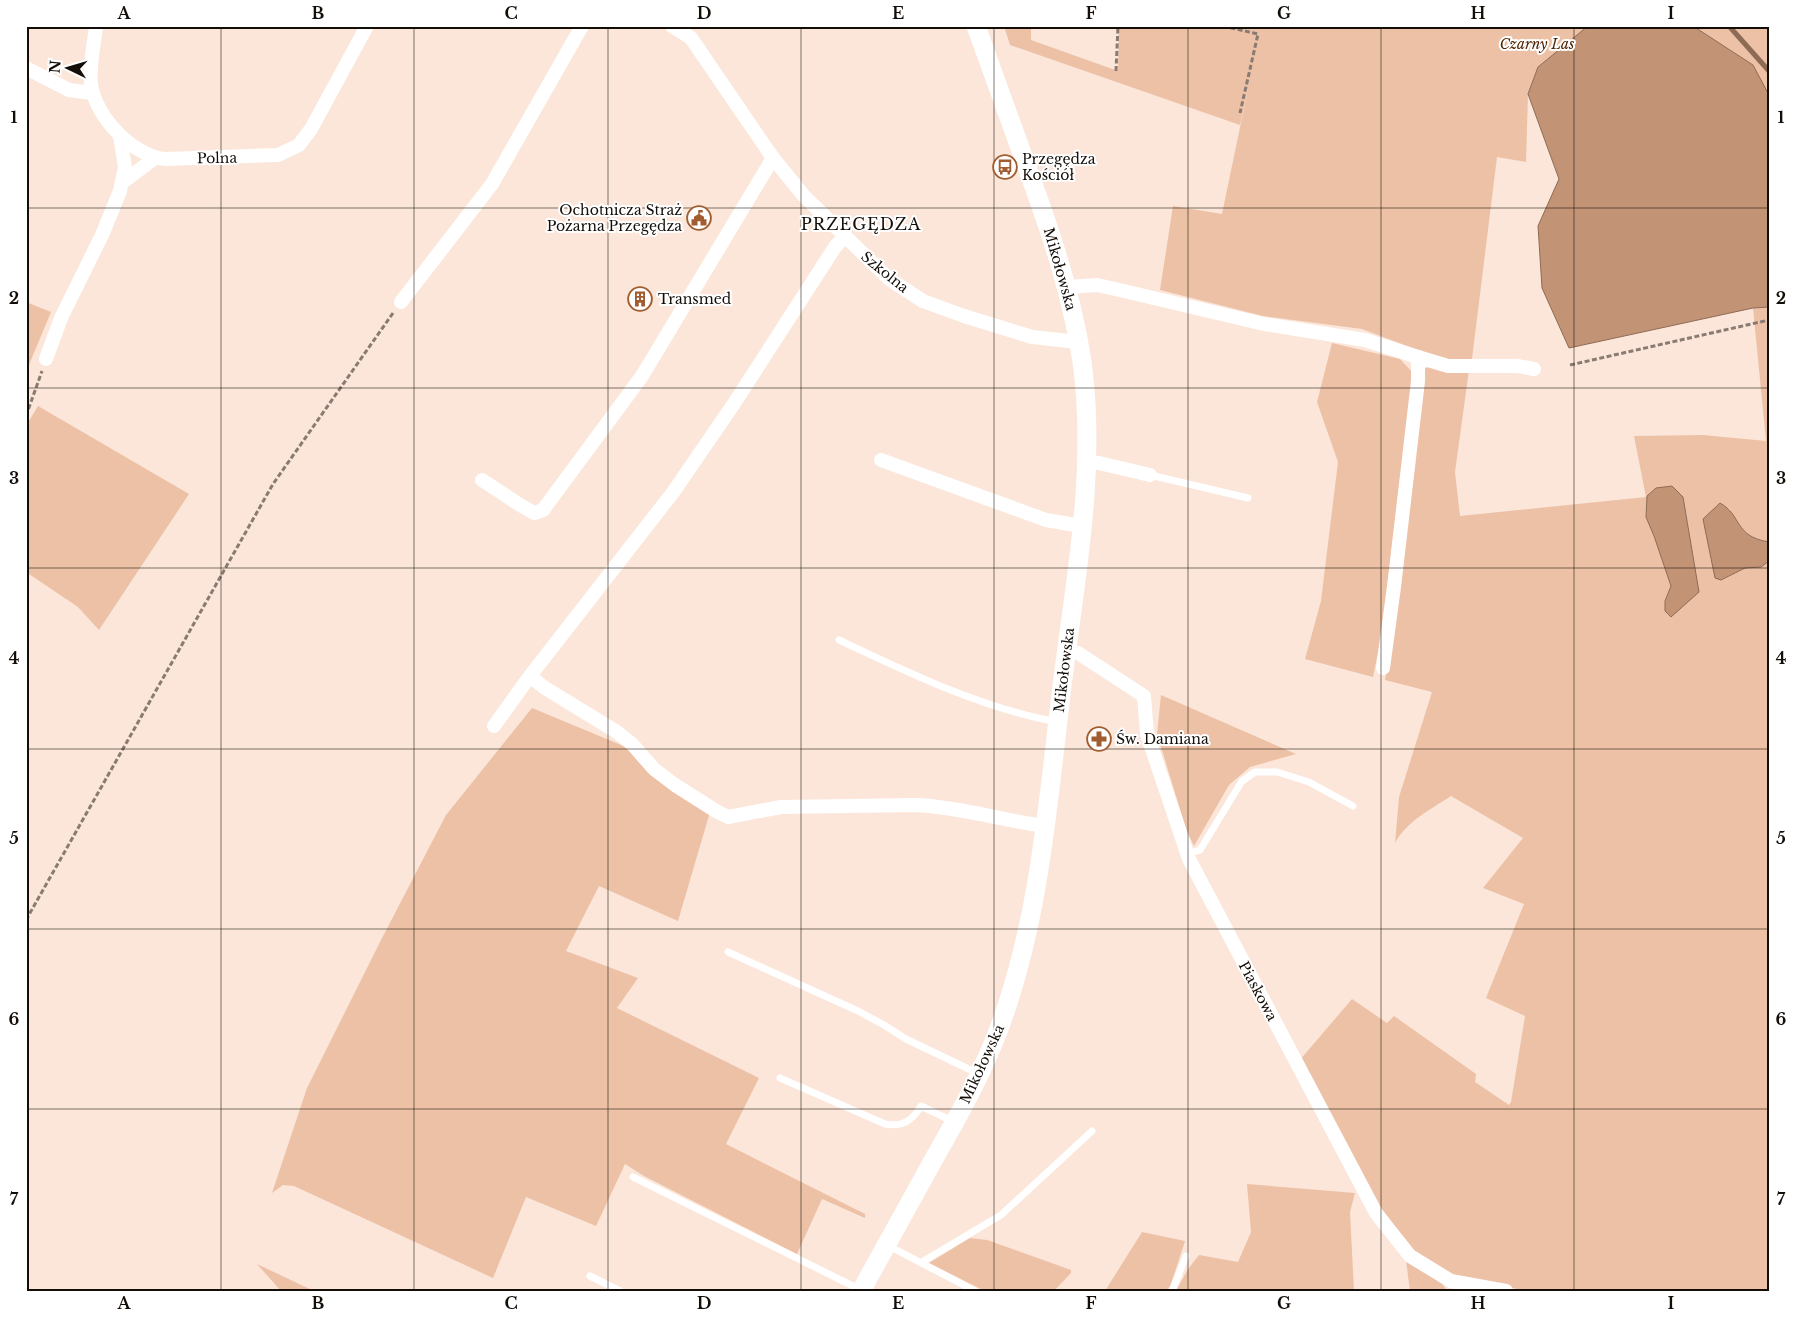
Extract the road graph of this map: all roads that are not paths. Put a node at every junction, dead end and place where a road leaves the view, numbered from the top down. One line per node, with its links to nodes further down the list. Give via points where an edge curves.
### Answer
1 (96, 26): 7 (street, Polna, via 90,76)
2 (367, 26): 9 (street, Polna, via 310,129 296,147 274,156)
3 (582, 26): 14 (street, via 492,184)
4 (672, 26): 10 (street, Szkolna, via 691,38)
5 (976, 26): 13 (main road, Mikołowska, via 1047,221)
6 (26, 68): 7 (street, via 69,90)
7 (92, 93): 8 (street, Polna)
8 (120, 136): 9 (street, Polna, via 137,150); 11 (street, via 125,168)
9 (155, 158): 11 (street)
10 (773, 158): 12 (street, Szkolna, via 804,196); 22 (street, via 642,376 543,510 534,513)
11 (122, 182): 17 (street)
12 (844, 236): 15 (street, Szkolna, via 890,278 923,301 1032,337); 28 (street, via 674,491)
13 (1067, 287): 15 (main road, Mikołowska); 16 (street, via 1097,285 1264,324 1365,340)
14 (401, 302)
15 (1078, 342): 20 (main road, Mikołowska, via 1085,395)
16 (1418, 357): 18 (street, via 1448,366); 27 (street, via 1418,381)
17 (46, 359)
18 (1534, 369)
19 (881, 460): 24 (street, via 1046,520)
20 (1086, 463): 21 (street); 24 (main road, Mikołowska)
21 (1150, 475): 23 (lane)
22 (482, 480)
23 (1248, 498)
24 (1081, 526): 26 (main road, Mikołowska)
25 (840, 640): 29 (lane, via 973,697 1030,717)
26 (1066, 651): 29 (main road, Mikołowska); 33 (street, Piaskowa, via 1078,653 1144,696 1147,734)
27 (1383, 668)
28 (530, 676): 30 (street); 32 (street, via 617,732 675,785 716,812 728,816 781,808 916,805)
29 (1058, 722): 32 (main road, Mikołowska)
30 (494, 726)
31 (1353, 806): 33 (lane, via 1309,782 1277,772 1255,772 1242,781 1200,850)
32 (1044, 826): 35 (main road, Mikołowska, via 1033,908 1020,965 1000,1028)
33 (1188, 854): 44 (street, Piaskowa, via 1376,1213 1410,1256)
34 (728, 952): 35 (lane, via 858,1011 906,1040)
35 (979, 1074): 37 (main road, Mikołowska)
36 (780, 1078): 37 (lane, via 885,1124 903,1124 915,1116 921,1106)
37 (955, 1122): 40 (main road, Mikołowska)
38 (1092, 1131): 42 (lane, via 1001,1215)
39 (633, 1177): 46 (lane)
40 (886, 1245): 42 (lane); 46 (main road, Mikołowska)
41 (1186, 1256): 48 (lane)
42 (922, 1262): 47 (lane)
43 (590, 1276): 45 (lane)
44 (1454, 1286): 49 (street, Piaskowa)
45 (620, 1291)
46 (861, 1291)
47 (975, 1291)
48 (1172, 1291)
49 (1506, 1291)

